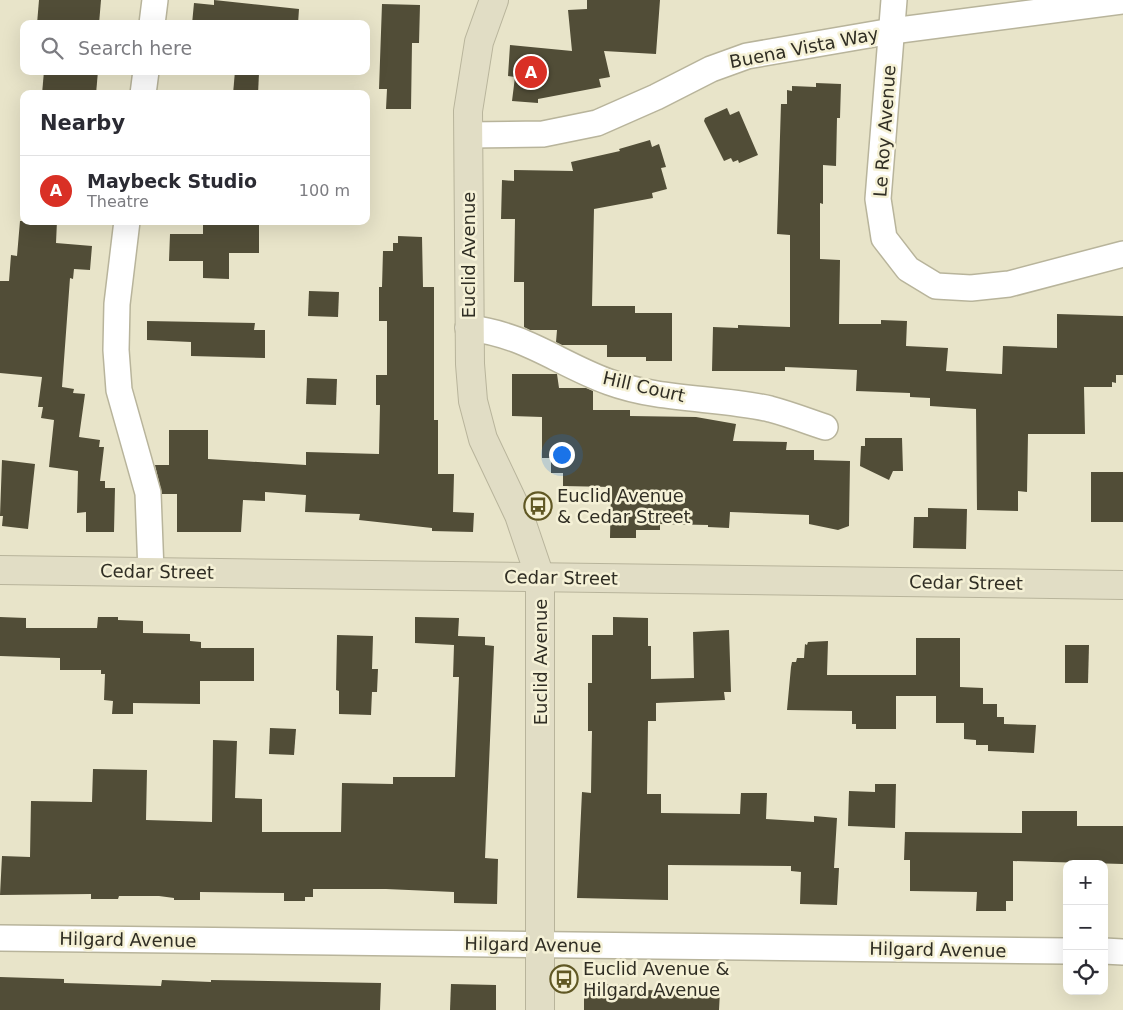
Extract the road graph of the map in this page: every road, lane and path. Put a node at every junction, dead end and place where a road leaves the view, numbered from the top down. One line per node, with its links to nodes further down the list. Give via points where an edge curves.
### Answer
1 (155, 0): 5 (street)
2 (494, 0): 9 (street, Euclid Avenue, via 475,61)
3 (894, 0): 6 (street, Le Roy Avenue)
4 (1123, 1): 6 (street, Buena Vista Way)
5 (152, 20)
6 (892, 31): 9 (street, Buena Vista Way, via 747,56 711,68 597,123 543,134); 11 (street, Le Roy Avenue, via 878,199 884,238 908,269 936,286 971,288 1009,284)
7 (145, 75): 8 (street)
8 (144, 90)
9 (468, 135): 12 (street, Euclid Avenue)
10 (127, 225): 15 (street, via 117,304 116,350 119,390 148,493)
11 (1123, 254)
12 (468, 328): 13 (street, Hill Court, via 495,331 522,341 610,382 650,392 771,410); 16 (street, Euclid Avenue, via 473,401 483,439 519,515)
13 (825, 427)
14 (0, 570): 15 (street, Cedar Street)
15 (151, 572): 16 (street, Cedar Street)
16 (540, 578): 17 (street, Cedar Street); 19 (street, Euclid Avenue)
17 (1123, 585)
18 (0, 938): 19 (street, Hilgard Avenue)
19 (540, 945): 20 (street, Hilgard Avenue); 23 (street, Euclid Avenue)
20 (1063, 951)
21 (1108, 951): 22 (street)
22 (1123, 952)
23 (540, 1010)

